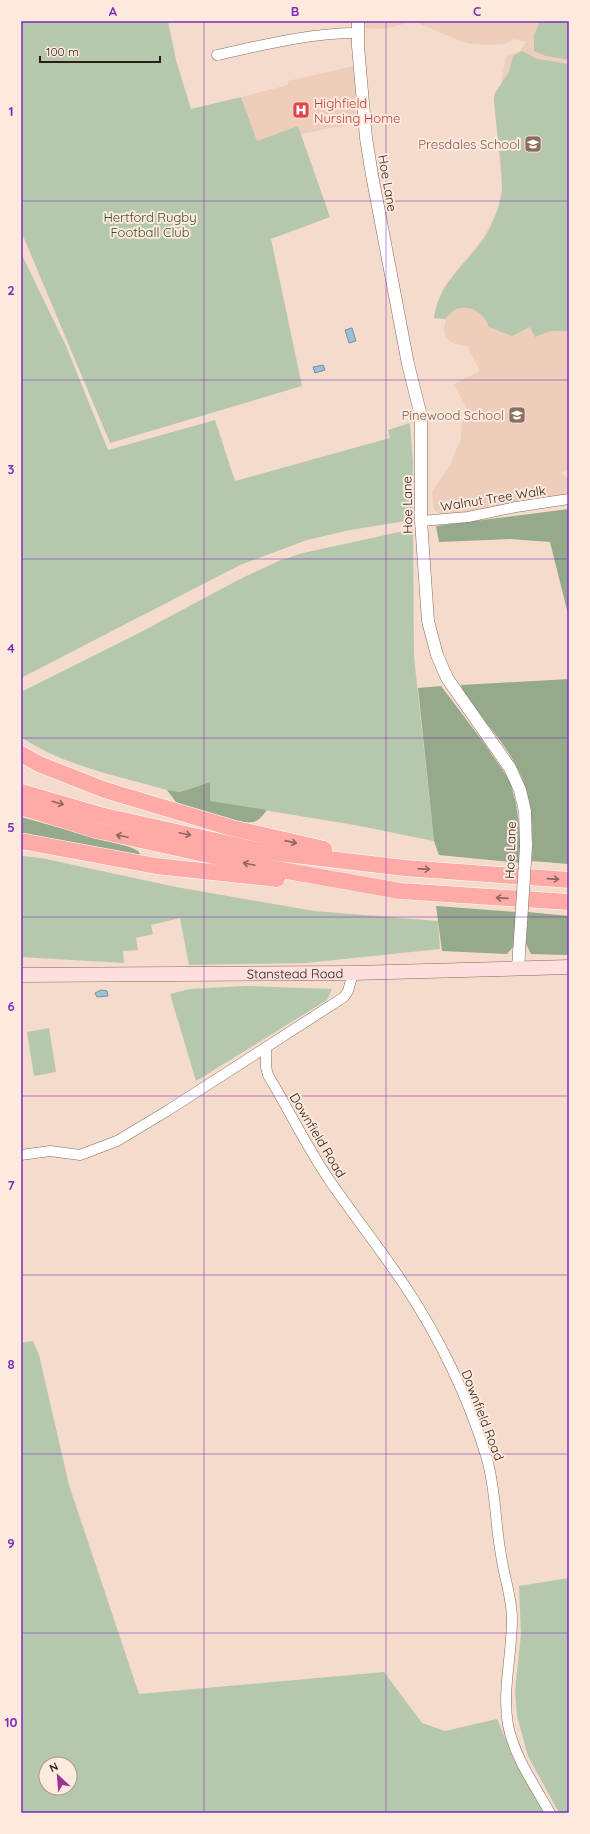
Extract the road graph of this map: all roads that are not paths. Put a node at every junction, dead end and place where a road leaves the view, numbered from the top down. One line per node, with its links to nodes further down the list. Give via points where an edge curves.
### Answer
1 (358, 27): 2 (street); 4 (street, Hoe Lane, via 366,138 408,364 421,416)
2 (216, 55)
3 (569, 499): 4 (street, Walnut Tree Walk, via 468,517)
4 (421, 521): 14 (street, Hoe Lane, bridge, via 428,621 437,655 447,678 510,768 520,790 525,811 526,846)
5 (21, 754): 9 (highway, one-way to 9, via 39,764 105,790 232,828)
6 (21, 792): 9 (highway, one-way to 9, via 100,815 261,850)
7 (21, 807): 11 (highway, one-way to 7, via 259,866 118,836)
8 (21, 841): 11 (highway, via 156,866)
9 (405, 868): 10 (highway, one-way to 10)
10 (569, 880)
11 (400, 891): 12 (highway, one-way to 11)
12 (569, 902)
13 (569, 967): 14 (main road, Stanstead Road)
14 (518, 968): 15 (main road, Stanstead Road)
15 (353, 973): 16 (main road, Stanstead Road); 17 (street, via 344,997)
16 (21, 975)
17 (266, 1047): 18 (street); 19 (street, Downfield Road)
18 (248, 1058): 19 (street); 20 (street, via 117,1141 94,1151 80,1155 50,1151)
19 (266, 1067): 21 (street, Downfield Road, via 268,1075 331,1183 404,1285 436,1338 474,1422 494,1485 501,1555 512,1616 506,1707 509,1727 524,1765)
20 (21, 1155)
21 (550, 1813)

